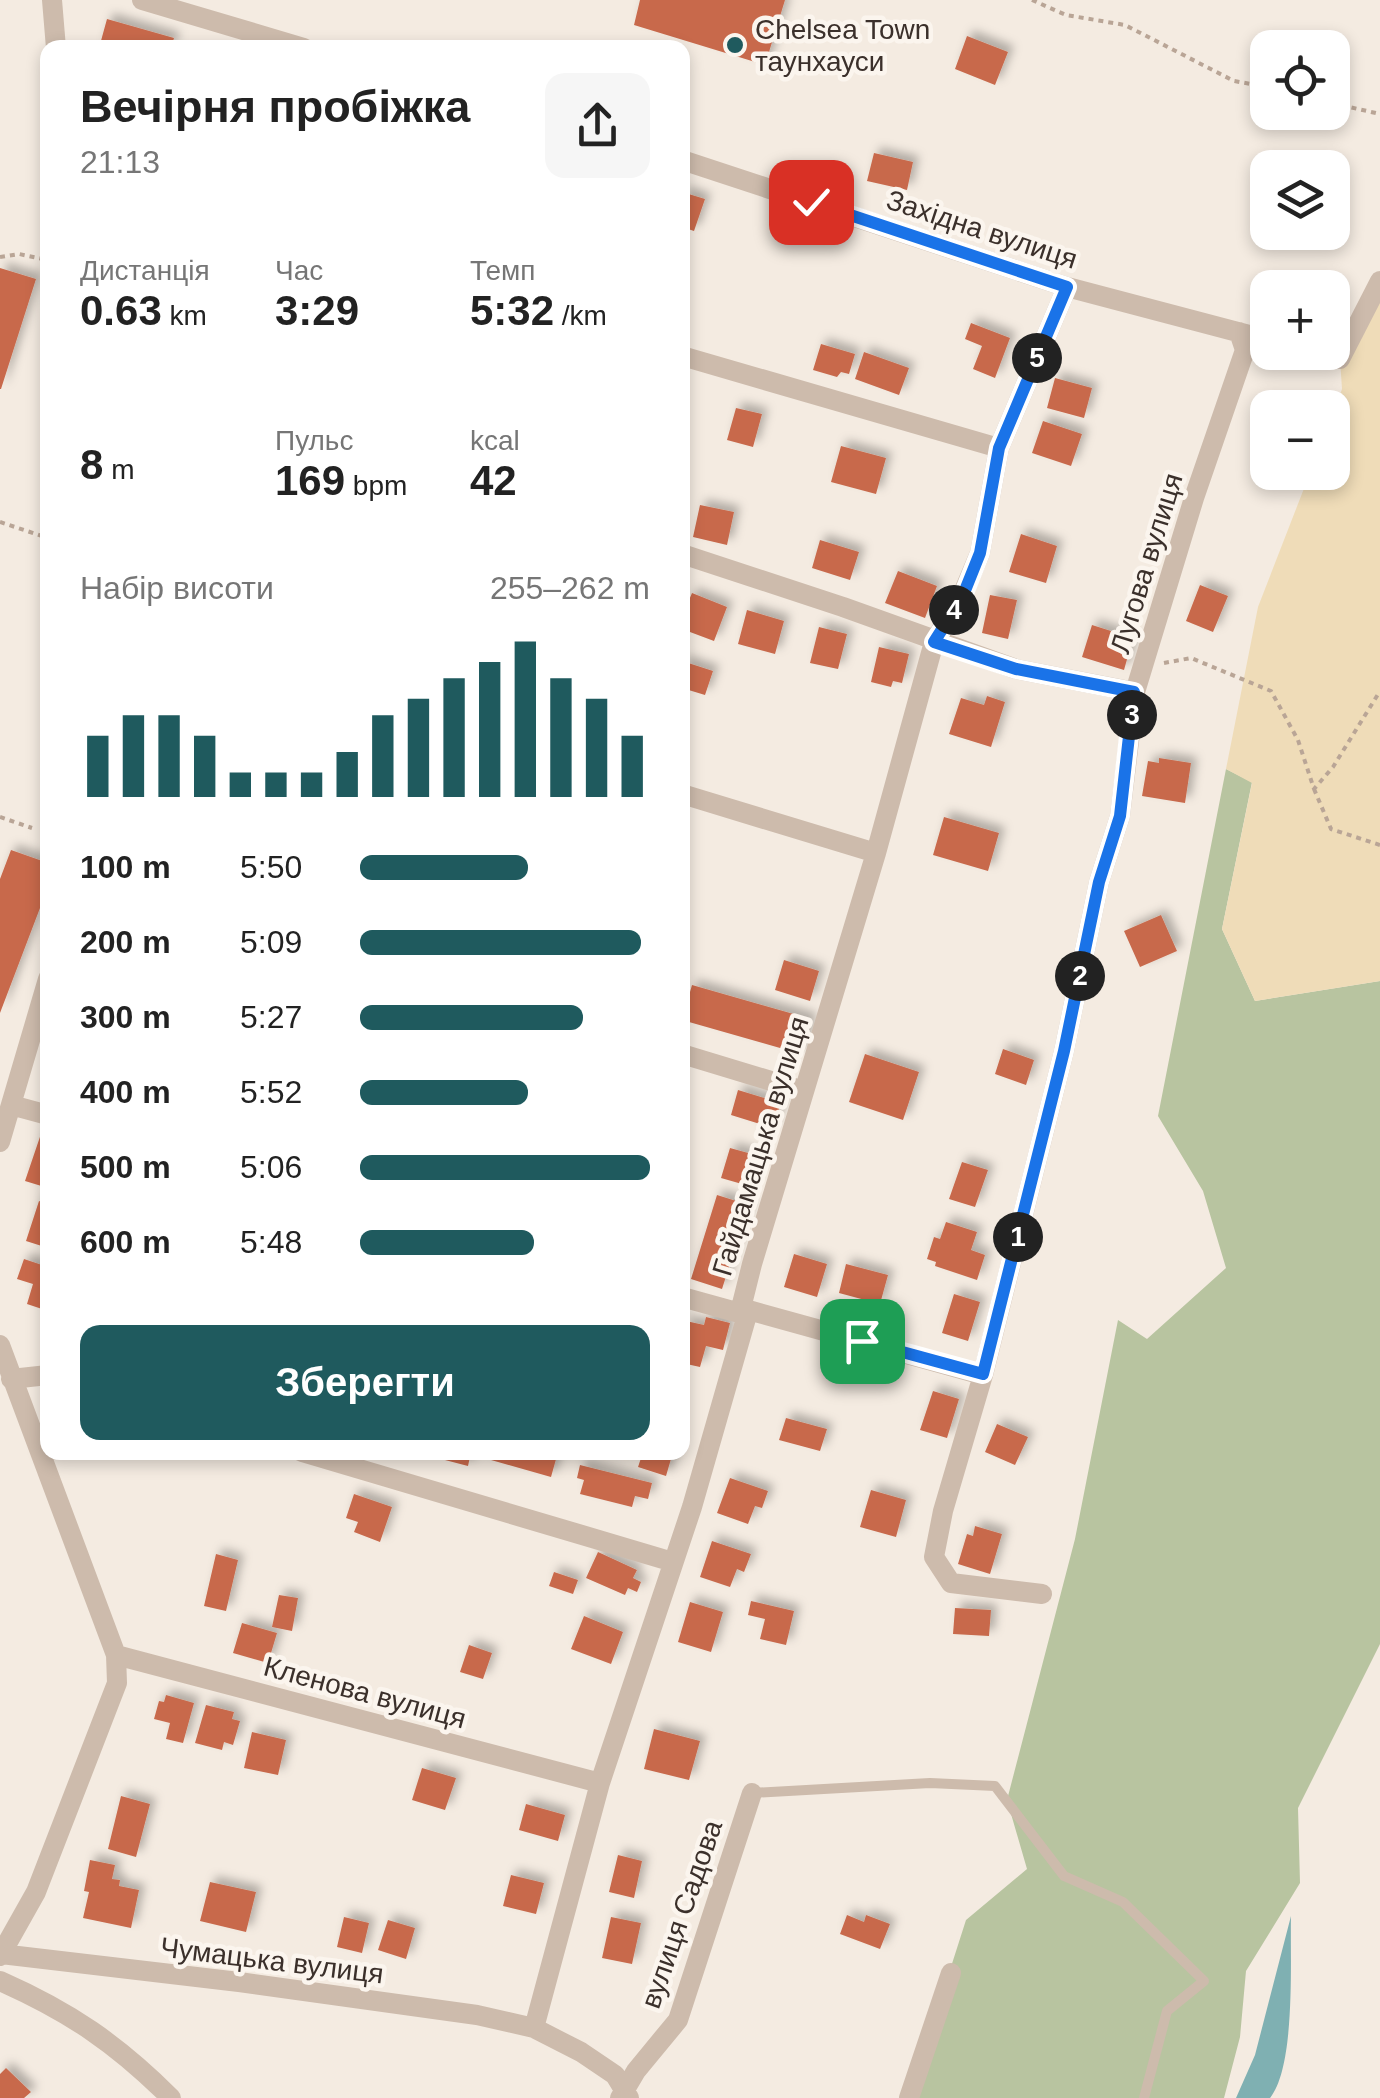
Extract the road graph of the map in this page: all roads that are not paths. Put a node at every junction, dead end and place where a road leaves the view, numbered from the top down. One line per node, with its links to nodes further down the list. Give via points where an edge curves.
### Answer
1 (52, 0): 3 (street)
2 (142, 0): 4 (street)
3 (55, 40)
4 (277, 40)
5 (690, 163): 7 (street, Західна вулиця)
6 (1380, 281): 10 (street)
7 (1067, 287): 8 (street, Західна вулиця); 12 (street, Гайдамацька вулиця)
8 (1239, 332): 9 (street, Західна вулиця); 15 (street, Лугова вулиця, via 1245,350)
9 (1250, 335)
10 (1350, 340)
11 (690, 358): 12 (street)
12 (999, 448): 14 (street, Гайдамацька вулиця, via 980,553)
13 (690, 557): 14 (street)
14 (934, 642): 15 (street, via 1016,669); 17 (street, Гайдамацька вулиця)
15 (1134, 692): 27 (street, Лугова вулиця, via 1120,816)
16 (690, 796): 17 (street)
17 (876, 853): 20 (street, Гайдамацька вулиця)
18 (40, 1006): 21 (street)
19 (690, 1056): 20 (street)
20 (804, 1091): 25 (street, Гайдамацька вулиця)
21 (11, 1105): 22 (street); 23 (street)
22 (40, 1113)
23 (0, 1142)
24 (690, 1299): 25 (street)
25 (744, 1312): 27 (street); 33 (street, Гайдамацька вулиця)
26 (0, 1345): 29 (street)
27 (983, 1374): 34 (street, Лугова вулиця, via 934,1558 951,1584)
28 (40, 1376): 29 (street)
29 (11, 1379): 30 (street)
30 (40, 1448)
31 (45, 1460): 35 (street)
32 (329, 1460): 33 (street)
33 (673, 1562): 36 (street, Гайдамацька вулиця)
34 (1042, 1594)
35 (116, 1654): 36 (street, Кленова вулиця); 38 (street, via 117,1683 36,1892)
36 (600, 1783): 41 (street, Гайдамацька вулиця)
37 (752, 1794): 42 (street, вулиця Садова, via 678,2020); 45 (lane, via 930,1782 995,1786 1064,1876 1123,1902 1204,1980 1167,2011)
38 (0, 1955): 41 (street, Чумацька вулиця, via 437,2009)
39 (951, 1973): 44 (street)
40 (0, 1981): 43 (street, via 89,2026)
41 (534, 2028): 42 (street, Чумацька вулиця, via 602,2064)
42 (624, 2096)
43 (171, 2098)
44 (909, 2098)
45 (1144, 2098)

